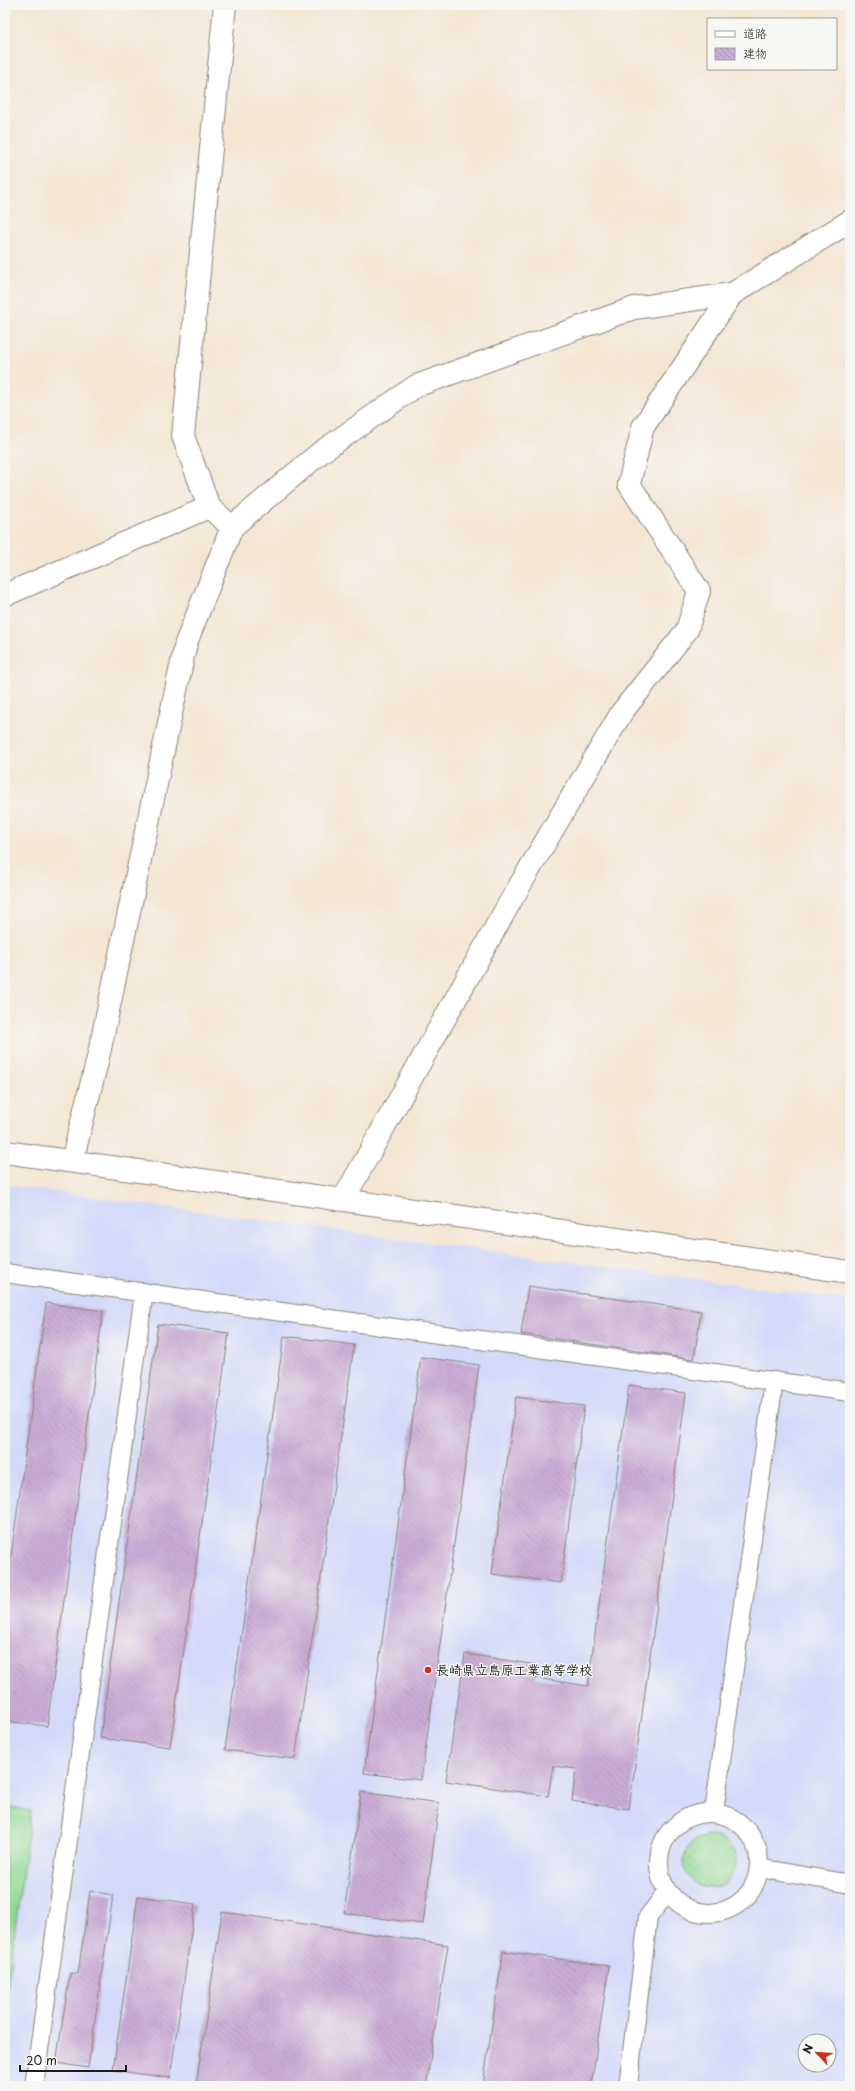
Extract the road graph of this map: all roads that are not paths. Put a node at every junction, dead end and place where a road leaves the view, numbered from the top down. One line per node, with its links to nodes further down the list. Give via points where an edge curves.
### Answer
1 (225, 5): 4 (street, via 183,436)
2 (850, 221): 3 (street)
3 (732, 294): 5 (street, via 634,308 416,386 320,453); 9 (street, via 643,427 630,484 699,591 687,630 622,712 510,902)
4 (209, 507): 5 (street); 6 (street)
5 (232, 527): 8 (street, via 186,642 98,1058)
6 (5, 595)
7 (5, 1152): 8 (street)
8 (72, 1161): 9 (street)
9 (343, 1200): 10 (street)
10 (850, 1272)
11 (5, 1273): 12 (lane)
12 (144, 1292): 13 (lane); 19 (lane)
13 (774, 1381): 14 (lane); 15 (lane)
14 (850, 1392)
15 (714, 1812): 16 (lane, via 729,1816 748,1831 758,1852); 18 (lane, via 698,1813 682,1819 670,1830 662,1843 658,1859 659,1877)
16 (759, 1868): 17 (lane); 18 (lane, via 754,1885 744,1899 729,1909 712,1913 695,1912 680,1905)
17 (850, 1884)
18 (667, 1892): 20 (lane, via 648,1917)
19 (34, 2086)
20 (628, 2086)

